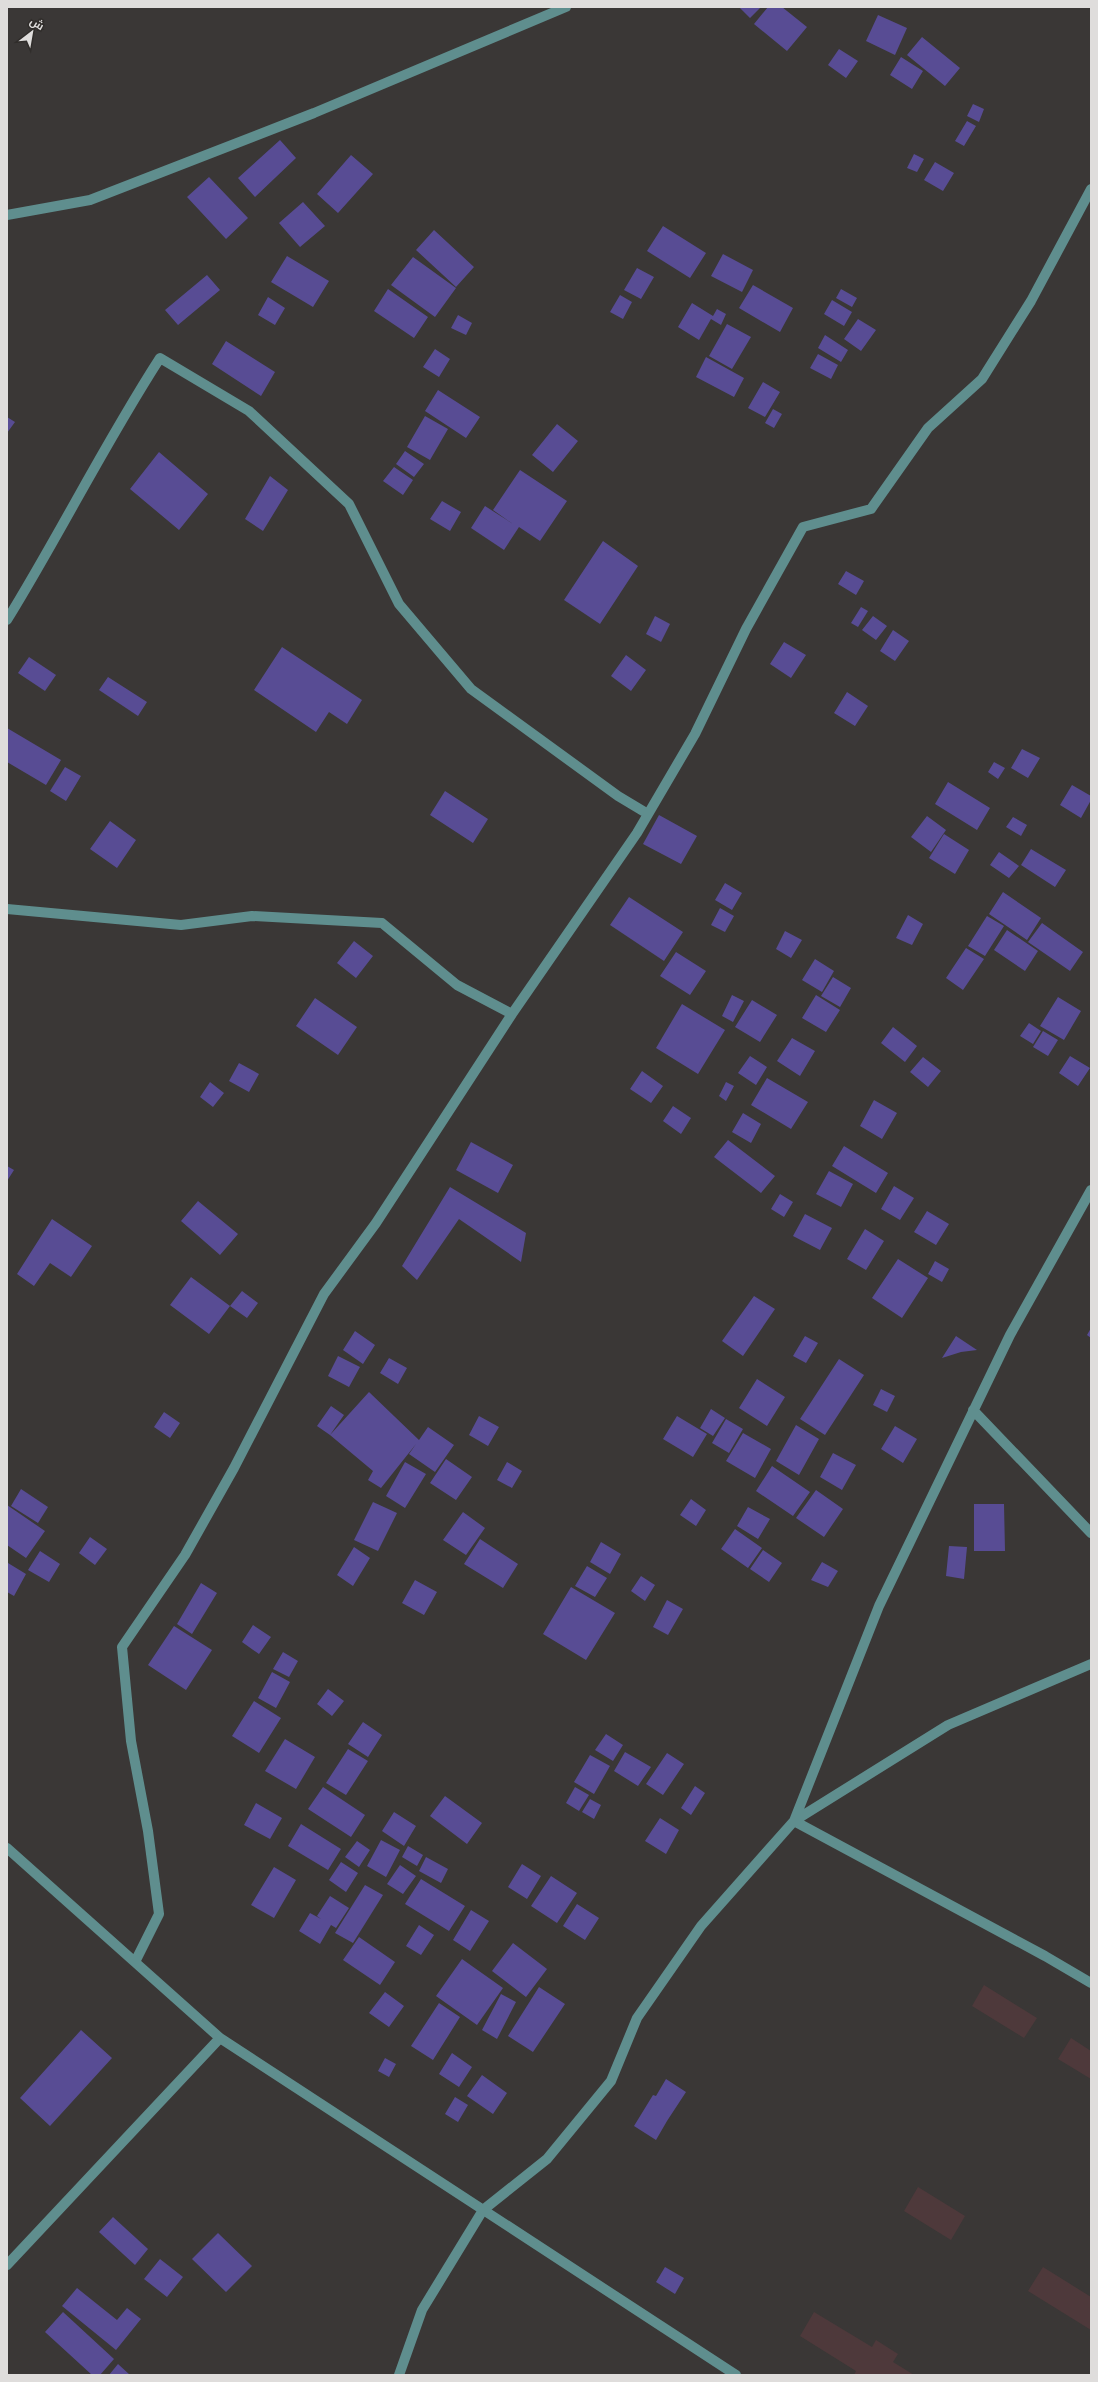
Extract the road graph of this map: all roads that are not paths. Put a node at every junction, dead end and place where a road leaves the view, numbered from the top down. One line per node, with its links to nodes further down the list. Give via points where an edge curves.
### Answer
1 (566, 7): 3 (street, via 314,113 90,200)
2 (1091, 189): 5 (street, via 1031,301 982,379 928,428 872,509 803,527 746,629 695,734)
3 (7, 215)
4 (7, 620): 5 (street, via 37,572 128,406 160,358 249,411 349,504 398,604 471,689 618,796)
5 (648, 814): 7 (street)
6 (7, 909): 7 (street, via 181,925 252,916 382,924 457,985)
7 (512, 1014): 14 (street, via 376,1223 324,1294 234,1468 185,1555 122,1646 131,1741 148,1831 159,1914)
8 (1091, 1190): 9 (street, via 1010,1335)
9 (973, 1410): 10 (street); 12 (street, via 879,1606)
10 (1091, 1533)
11 (1091, 1664): 12 (street, via 948,1725)
12 (794, 1821): 15 (street); 17 (street, via 697,1932 637,2018 611,2081 547,2159)
13 (7, 1848): 14 (street)
14 (135, 1962): 16 (street)
15 (1091, 1983)
16 (220, 2038): 17 (street); 18 (street)
17 (483, 2210): 19 (street, via 422,2310); 20 (street)
18 (7, 2265)
19 (399, 2375)
20 (736, 2375)

